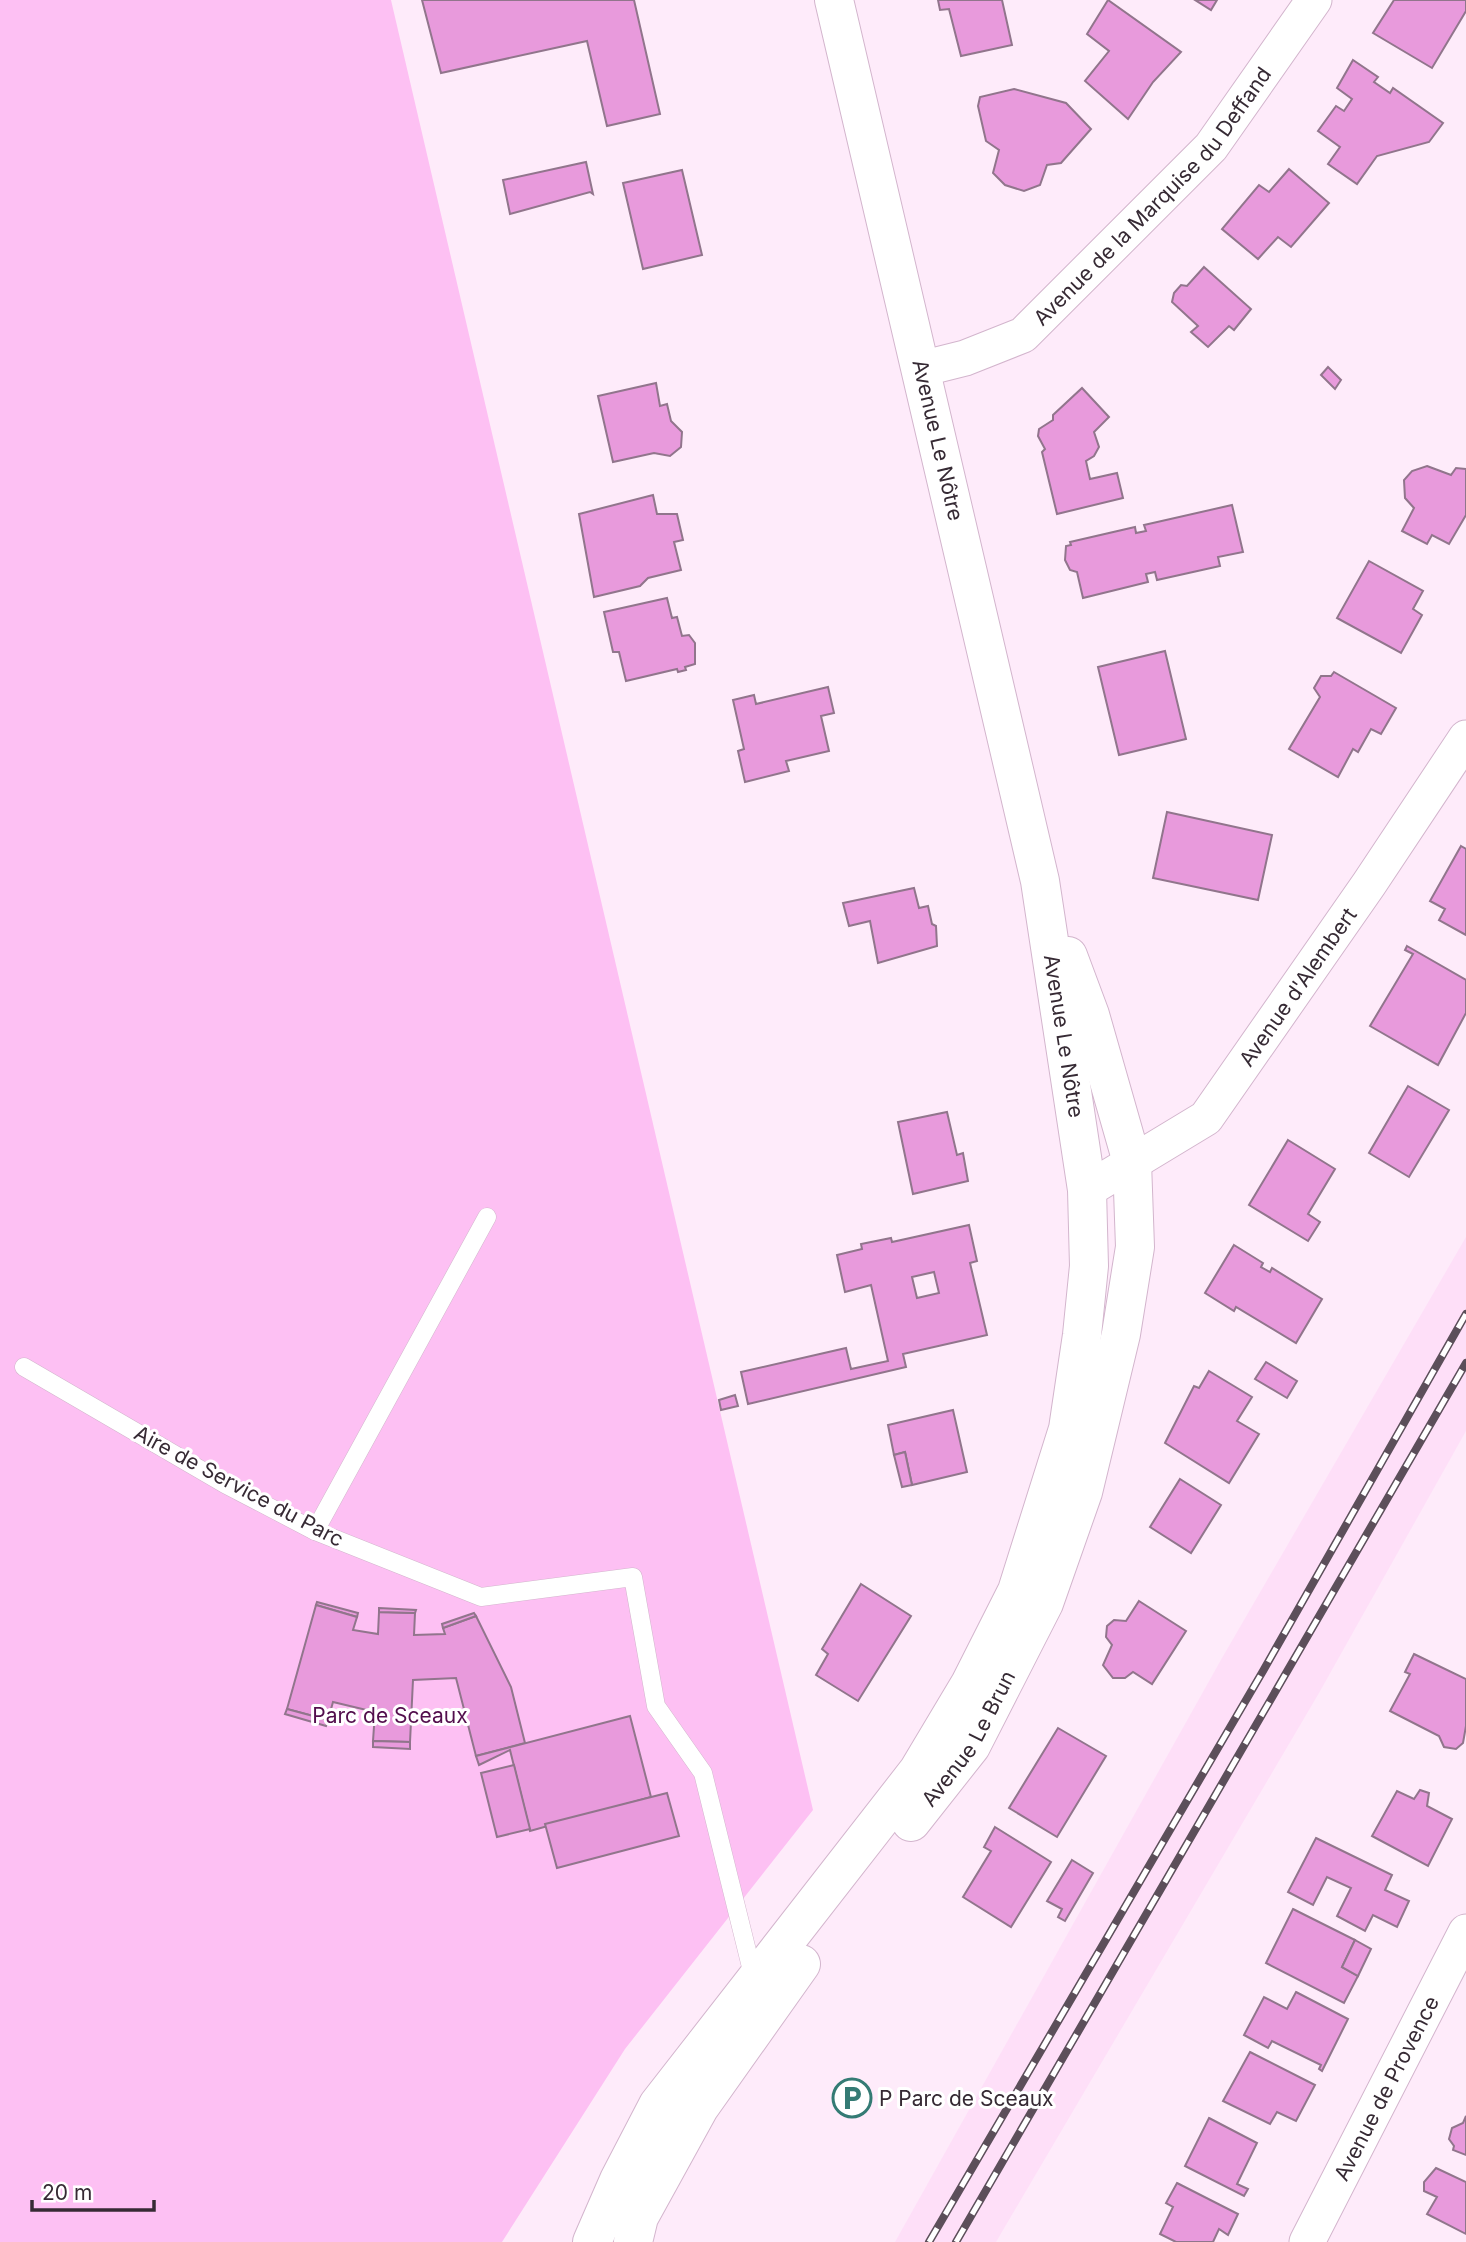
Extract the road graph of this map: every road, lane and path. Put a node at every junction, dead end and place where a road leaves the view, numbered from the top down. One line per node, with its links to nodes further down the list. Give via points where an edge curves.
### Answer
1 (834, 0): 3 (main road, Avenue Le Nôtre)
2 (1314, 0): 3 (street, Avenue de la Marquise du Deffand, via 1211,147 1023,334 965,358)
3 (921, 369): 5 (main road, Avenue Le Nôtre)
4 (1466, 738): 6 (street, Avenue d'Alembert, via 1206,1118)
5 (1040, 881): 6 (main road, Avenue Le Nôtre, via 1085,1002); 7 (main road, Avenue Le Nôtre)
6 (1132, 1162): 7 (street, Avenue d'Alembert); 12 (main road, Avenue Le Brun, via 1135,1247 1121,1334 1083,1492 1044,1603 971,1746)
7 (1087, 1190): 12 (main road, Avenue Le Brun, via 1089,1266 1068,1429 1017,1591 970,1684 918,1771)
8 (487, 1217): 10 (lane)
9 (23, 1367): 10 (lane, Aire de Service du Parc)
10 (315, 1531): 12 (lane, Aire de Service du Parc, via 481,1597 633,1577 656,1706 703,1773)
11 (1466, 1933): 15 (street, Avenue de Provence)
12 (761, 1995): 13 (main road, Avenue Le Brun, via 658,2105); 14 (main road, Avenue Le Brun, via 639,2217)
13 (592, 2242)
14 (633, 2242)
15 (1307, 2242)

